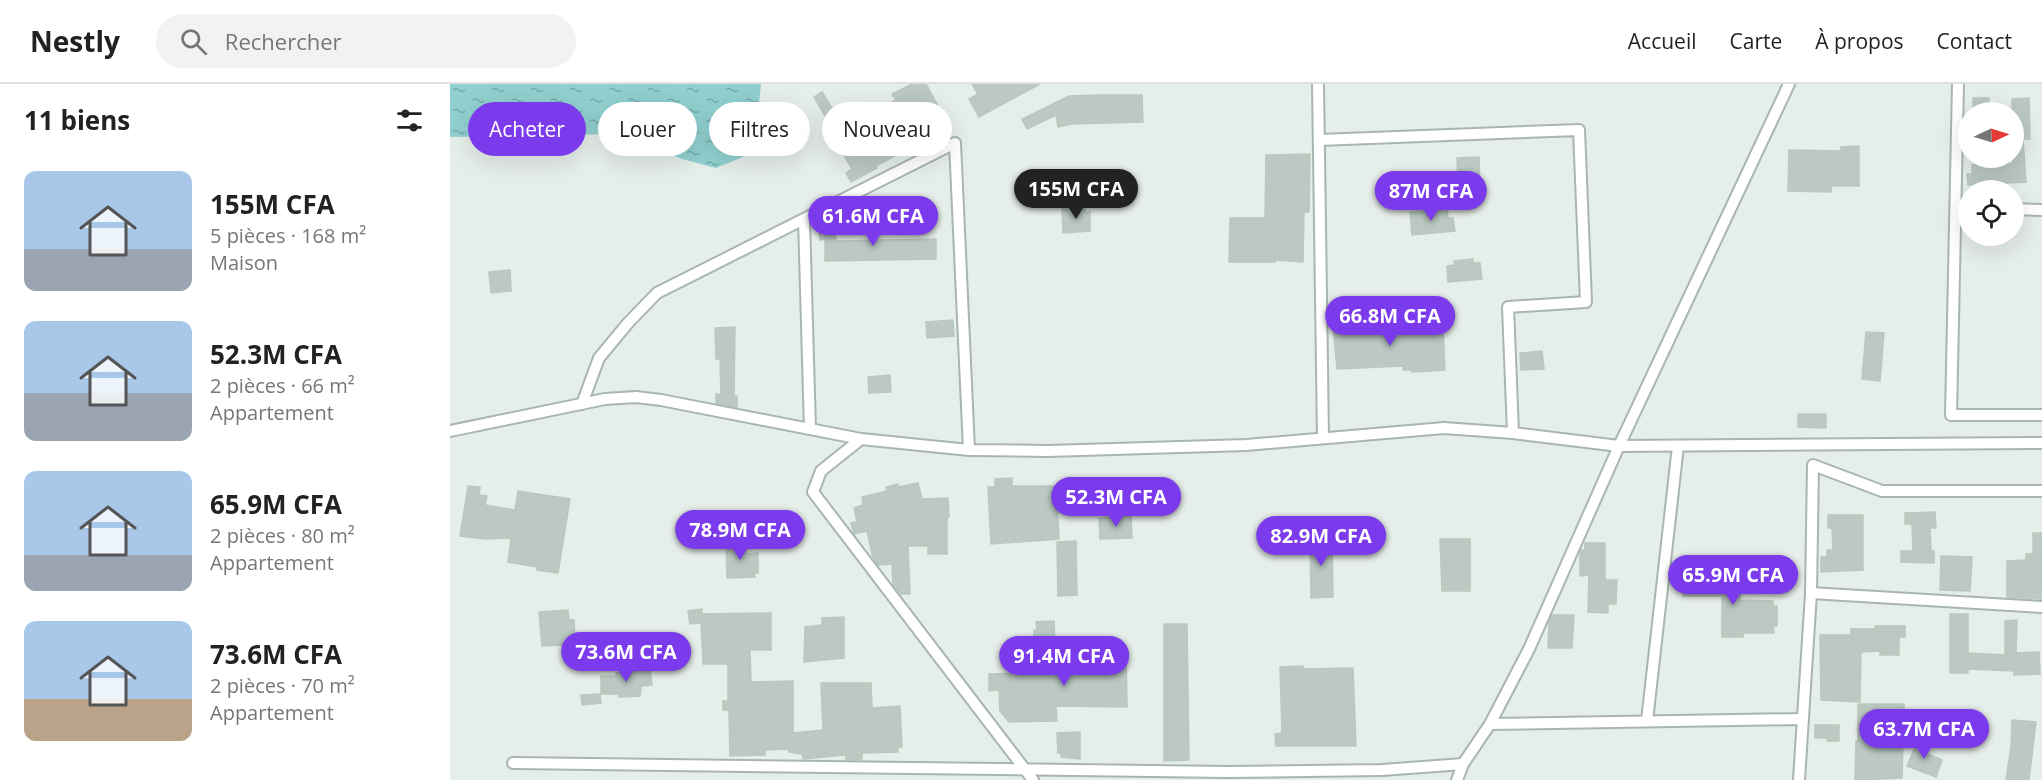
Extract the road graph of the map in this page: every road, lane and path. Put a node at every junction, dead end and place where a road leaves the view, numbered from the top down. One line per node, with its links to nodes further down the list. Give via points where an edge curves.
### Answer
1 (1318, 84): 4 (street)
2 (1789, 84): 17 (street)
3 (1958, 84): 5 (street)
4 (1319, 140): 13 (street, via 1579,130 1586,302 1508,307); 14 (street)
5 (1956, 208): 10 (street, via 1951,415)
6 (2024, 209): 7 (street)
7 (2042, 210)
8 (804, 220): 9 (street, via 657,293 599,358); 11 (street); 19 (street, via 955,144)
9 (582, 404): 11 (street, via 636,397); 12 (street)
10 (2042, 415)
11 (810, 429): 15 (street)
12 (450, 431)
13 (1514, 433): 14 (street, via 1444,428); 17 (street)
14 (1323, 438): 19 (street, via 1162,449)
15 (861, 439): 19 (street); 28 (street, via 821,471 813,492)
16 (2042, 443): 18 (street)
17 (1619, 446): 18 (street); 25 (street, via 1529,649)
18 (1678, 446): 24 (street)
19 (969, 450)
20 (2042, 491): 21 (street, via 1882,491 1813,465)
21 (1811, 593): 22 (street); 23 (street)
22 (2042, 607)
23 (1803, 719): 24 (street); 31 (street)
24 (1647, 721): 25 (street)
25 (1490, 724): 27 (street)
26 (513, 763): 28 (street)
27 (1463, 764): 28 (street, via 1346,771); 30 (street)
28 (1023, 768): 29 (street)
29 (1033, 780)
30 (1456, 780)
31 (1799, 780)

